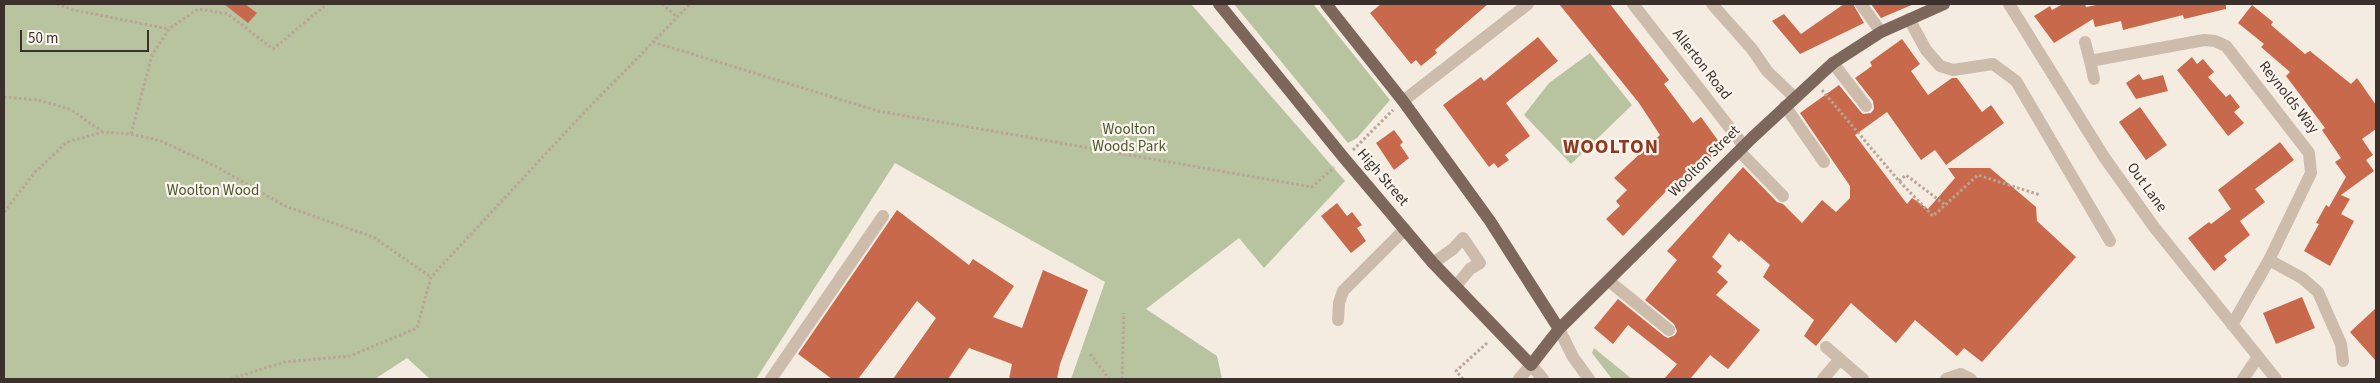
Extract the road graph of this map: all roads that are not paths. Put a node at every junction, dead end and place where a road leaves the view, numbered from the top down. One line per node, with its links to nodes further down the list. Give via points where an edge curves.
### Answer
1 (1218, 4): 22 (main road, High Street)
2 (1326, 4): 15 (main road)
3 (1528, 4): 15 (street)
4 (1633, 4): 18 (street, Allerton Road)
5 (1712, 4): 16 (street, via 1752,49)
6 (1861, 4): 10 (street)
7 (1944, 4): 9 (main road, Woolton Street)
8 (2009, 4): 29 (street, Out Lane, via 2104,157)
9 (1908, 19): 10 (main road, Woolton Street); 23 (street, via 1926,50 1940,66 1953,70 1993,64 2016,81)
10 (1881, 32): 13 (main road, Woolton Street)
11 (2085, 42): 12 (street)
12 (2090, 62): 14 (street); 24 (street, Reynolds Way, via 2204,40 2226,46 2309,153 2312,163 2311,173)
13 (1833, 63): 16 (main road, Woolton Street); 17 (street)
14 (2094, 79)
15 (1403, 101): 30 (main road, via 1490,221)
16 (1790, 102): 18 (main road, Woolton Street); 19 (street)
17 (1866, 106)
18 (1742, 149): 20 (street, Allerton Road); 26 (main road, Woolton Street)
19 (1824, 162)
20 (1783, 196)
21 (883, 216): 37 (street)
22 (1405, 229): 25 (main road, High Street); 28 (street, via 1343,291)
23 (2110, 241)
24 (2269, 260): 29 (street, Reynolds Way); 35 (street, via 2302,278 2318,292 2341,344)
25 (1434, 263): 27 (main road, High Street); 27 (street, via 1463,238 1480,263)
26 (1609, 281): 30 (main road, Woolton Street); 31 (street)
27 (1454, 287): 36 (main road, High Street)
28 (1338, 320)
29 (2232, 326): 33 (street, Out Lane)
30 (1559, 329): 36 (main road, Woolton Street); 40 (street, via 1572,357)
31 (1669, 330)
32 (1826, 347): 34 (street)
33 (2258, 357): 45 (street); 46 (street, Out Lane)
34 (1840, 359): 41 (street); 42 (street)
35 (2343, 361)
36 (1531, 365): 38 (street, Woolton Street); 39 (street)
37 (771, 379)
38 (1519, 379)
39 (1543, 379)
40 (1590, 379)
41 (1823, 379)
42 (1863, 379)
43 (1946, 379): 44 (street, via 1961,374)
44 (1971, 379)
45 (2243, 379)
46 (2276, 379)

